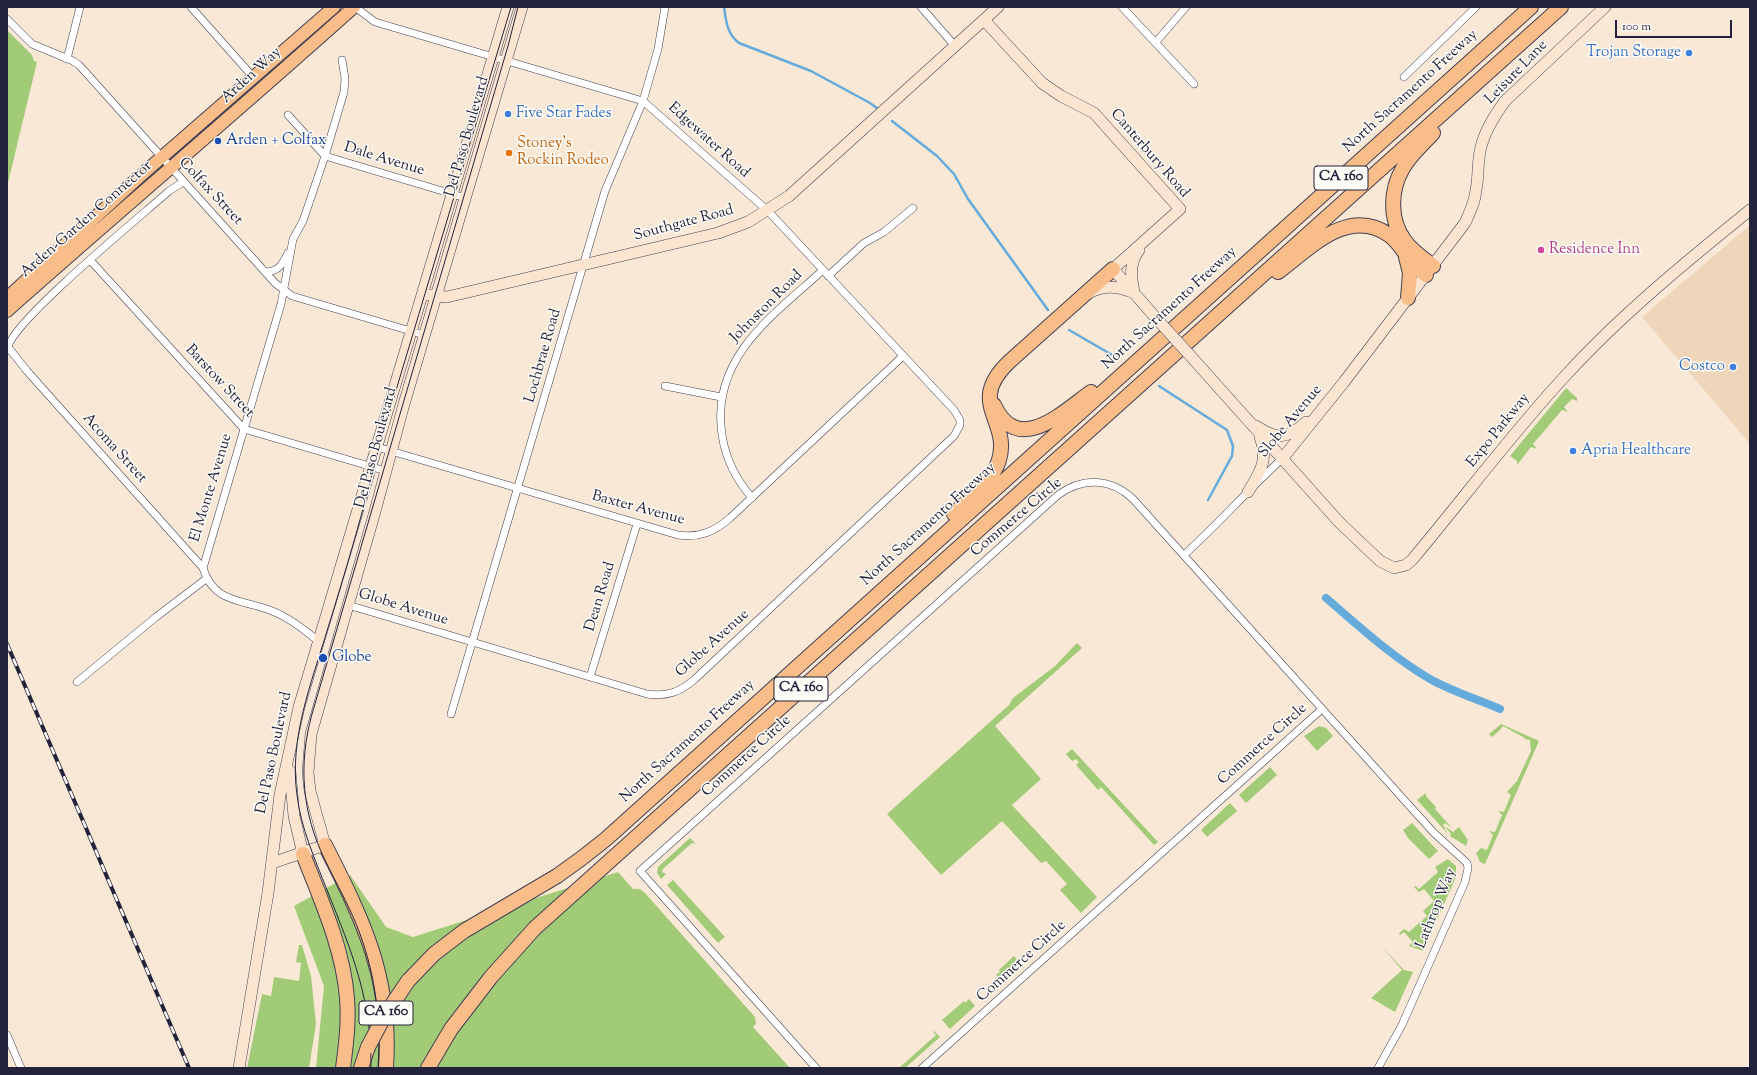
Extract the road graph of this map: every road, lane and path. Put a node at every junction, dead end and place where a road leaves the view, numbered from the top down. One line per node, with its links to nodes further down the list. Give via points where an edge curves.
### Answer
1 (80, 7): 21 (street)
2 (191, 7): 26 (street)
3 (334, 7): 26 (main road, Arden Way)
4 (354, 7): 20 (street, Edgewater Road, via 375,22); 32 (main road, Arden Way)
5 (508, 7): 20 (street, Del Paso Boulevard)
6 (522, 7): 23 (street, Del Paso Boulevard)
7 (665, 7): 28 (street, Lochbrae Road, via 658,49)
8 (921, 7): 19 (street)
9 (998, 7): 17 (street, Southgate Road)
10 (1122, 7): 18 (street)
11 (1186, 7): 18 (street)
12 (1476, 7): 25 (street)
13 (1531, 7): 60 (highway, North Sacramento Freeway / CA 160)
14 (1605, 7): 45 (street, Leisure Lane, via 1505,101 1494,116 1481,147 1477,190 1472,206 1458,233)
15 (1561, 8): 24 (highway, CA 160)
16 (7, 19): 21 (street, Colfax Street, via 32,44)
17 (984, 20): 19 (street, Southgate Road); 39 (street, Canterbury Road, via 1042,83 1094,113 1180,209)
18 (1156, 42): 27 (street)
19 (956, 46): 38 (street, Southgate Road, via 789,196)
20 (493, 57): 23 (street, Edgewater Road); 34 (street, Del Paso Boulevard)
21 (67, 58): 31 (street, Colfax Street, via 79,65)
22 (342, 60): 30 (street, El Monte Avenue, via 344,92)
23 (506, 61): 28 (street, Edgewater Road); 35 (street, Del Paso Boulevard)
24 (1499, 63): 45 (highway, via 1407,161 1397,180 1393,201 1399,231); 58 (highway, CA 160)
25 (1404, 77)
26 (254, 78): 31 (main road, Arden Way)
27 (1194, 84)
28 (643, 101): 38 (street, Edgewater Road); 43 (street, Lochbrae Road, via 610,179)
29 (288, 115): 30 (street, Dale Avenue)
30 (325, 156): 34 (street, Dale Avenue); 40 (street, El Monte Avenue, via 303,221)
31 (161, 158): 32 (street, Colfax Street); 49 (main road, Arden-Garden Connector)
32 (170, 168): 33 (street, Colfax Street); 49 (main road, Arden-Garden Connector)
33 (183, 182): 42 (street, via 169,191); 46 (street, Colfax Street)
34 (452, 195): 35 (street, Dale Avenue); 50 (street, Del Paso Boulevard)
35 (466, 198): 52 (street, Del Paso Boulevard)
36 (913, 208): 47 (street, Johnston Road, via 884,232 864,243)
37 (1750, 210): 72 (street, Expo Parkway, via 1639,304 1587,352 1406,566 1394,568 1380,561 1339,522)
38 (768, 211): 43 (street, Southgate Road, via 748,222 718,233); 47 (street, Edgewater Road)
39 (1146, 239): 44 (street, Canterbury Road); 51 (street, via 1132,264)
40 (291, 246): 46 (street, El Monte Avenue, via 281,267); 48 (street, El Monte Avenue)
41 (1405, 252): 45 (highway, via 1413,264); 55 (highway, via 1410,273); 58 (highway, via 1390,235 1372,227 1357,225 1335,230)
42 (91, 260): 68 (street, Barstow Street); 80 (street, Acoma Street, via 34,312 15,334 8,347)
43 (584, 264): 52 (street, Southgate Road, via 447,297); 75 (street, Lochbrae Road)
44 (1113, 269): 51 (street); 54 (highway)
45 (1429, 270): 55 (street, Leisure Lane)
46 (266, 272): 48 (street, Colfax Street)
47 (825, 273): 61 (street, Edgewater Road); 63 (street, Johnston Road, via 746,343 728,373)
48 (284, 290): 57 (street, Colfax Street, via 299,298); 68 (street, El Monte Avenue)
49 (22, 291): 53 (main road, Arden-Garden Connector); 56 (main road, Arden-Garden Connector)
50 (423, 293): 52 (street, Southgate Road); 57 (street, Del Paso Boulevard)
51 (1134, 293): 54 (street, via 1108,286); 66 (street, bridge)
52 (436, 297): 59 (street, Del Paso Boulevard)
53 (7, 298)
54 (1080, 298): 64 (highway, via 1002,368 993,382)
55 (1408, 298): 65 (street, Slobe Avenue)
56 (7, 312)
57 (412, 331): 59 (street, Colfax Street); 70 (street, Del Paso Boulevard)
58 (1199, 331): 100 (highway, CA 160, via 535,928 491,977 451,1029)
59 (424, 335): 71 (street, Del Paso Boulevard)
60 (1150, 349): 64 (highway, via 1048,423 1034,429 1020,428 1008,423 998,414); 83 (highway, North Sacramento Freeway / CA 160)
61 (903, 356): 67 (street, Edgewater Road, via 954,410); 77 (street, Baxter Avenue)
62 (665, 386): 63 (street)
63 (721, 397): 77 (street, Johnston Road, via 722,434 726,453 733,471)
64 (990, 398): 83 (highway, via 991,412 1001,445 1000,459 994,472)
65 (1318, 414): 66 (street, via 1287,436 1265,431); 72 (street, Slobe Avenue)
66 (1246, 418): 69 (street)
67 (960, 425): 86 (street, Globe Avenue, via 954,436 688,686 676,692 654,695)
68 (244, 430): 73 (street, Barstow Street); 80 (street, El Monte Avenue)
69 (1260, 434): 72 (street); 76 (street, via 1264,461)
70 (378, 447): 71 (street, Baxter Avenue); 73 (street, Del Paso Boulevard)
71 (391, 451): 74 (street, Del Paso Boulevard); 75 (street, Baxter Avenue)
72 (1282, 459): 76 (street, Slobe Avenue)
73 (371, 467): 74 (street, Barstow Street); 84 (street, Del Paso Boulevard)
74 (386, 471): 82 (street, Del Paso Boulevard)
75 (518, 489): 78 (street, Baxter Avenue); 85 (street, Lochbrae Road)
76 (1248, 492): 79 (street, Slobe Avenue)
77 (752, 498): 78 (street, Baxter Avenue, via 722,525 701,535 678,535)
78 (637, 524): 86 (street, Dean Road)
79 (1184, 555): 88 (street, Commerce Circle); 101 (street, Commerce Circle, via 1121,489 1098,482 1077,484 1066,490 640,871)
80 (203, 568): 81 (street)
81 (206, 579): 84 (street, via 218,593 277,613); 87 (street, via 156,616)
82 (348, 604): 85 (street, Globe Avenue); 91 (street, Del Paso Boulevard, via 311,734 309,752 310,791)
83 (865, 606): 98 (highway, North Sacramento Freeway / CA 160, bridge, via 582,858 464,930 434,954 408,981 384,1015)
84 (318, 641): 90 (street, Del Paso Boulevard, via 299,707)
85 (472, 642): 86 (street, Globe Avenue); 89 (street, Lochbrae Road)
86 (590, 677)
87 (77, 682)
88 (1322, 709): 102 (street, Commerce Circle); 103 (street, Lathrop Way, via 1439,839 1464,859 1468,868 1465,882 1402,1025)
89 (451, 714)
90 (290, 752): 92 (street, via 291,792); 93 (street, Del Paso Boulevard, via 279,802)
91 (325, 845): 92 (street); 99 (highway, via 368,936 379,974 386,1012)
92 (303, 854): 93 (street); 97 (highway, via 334,936 343,969 347,998)
93 (272, 864): 96 (street, Del Paso Boulevard)
94 (7, 1035): 95 (street)
95 (21, 1068)
96 (239, 1068)
97 (343, 1068)
98 (361, 1068)
99 (386, 1068)
100 (428, 1068)
101 (816, 1068)
102 (922, 1068)
103 (1378, 1068)

